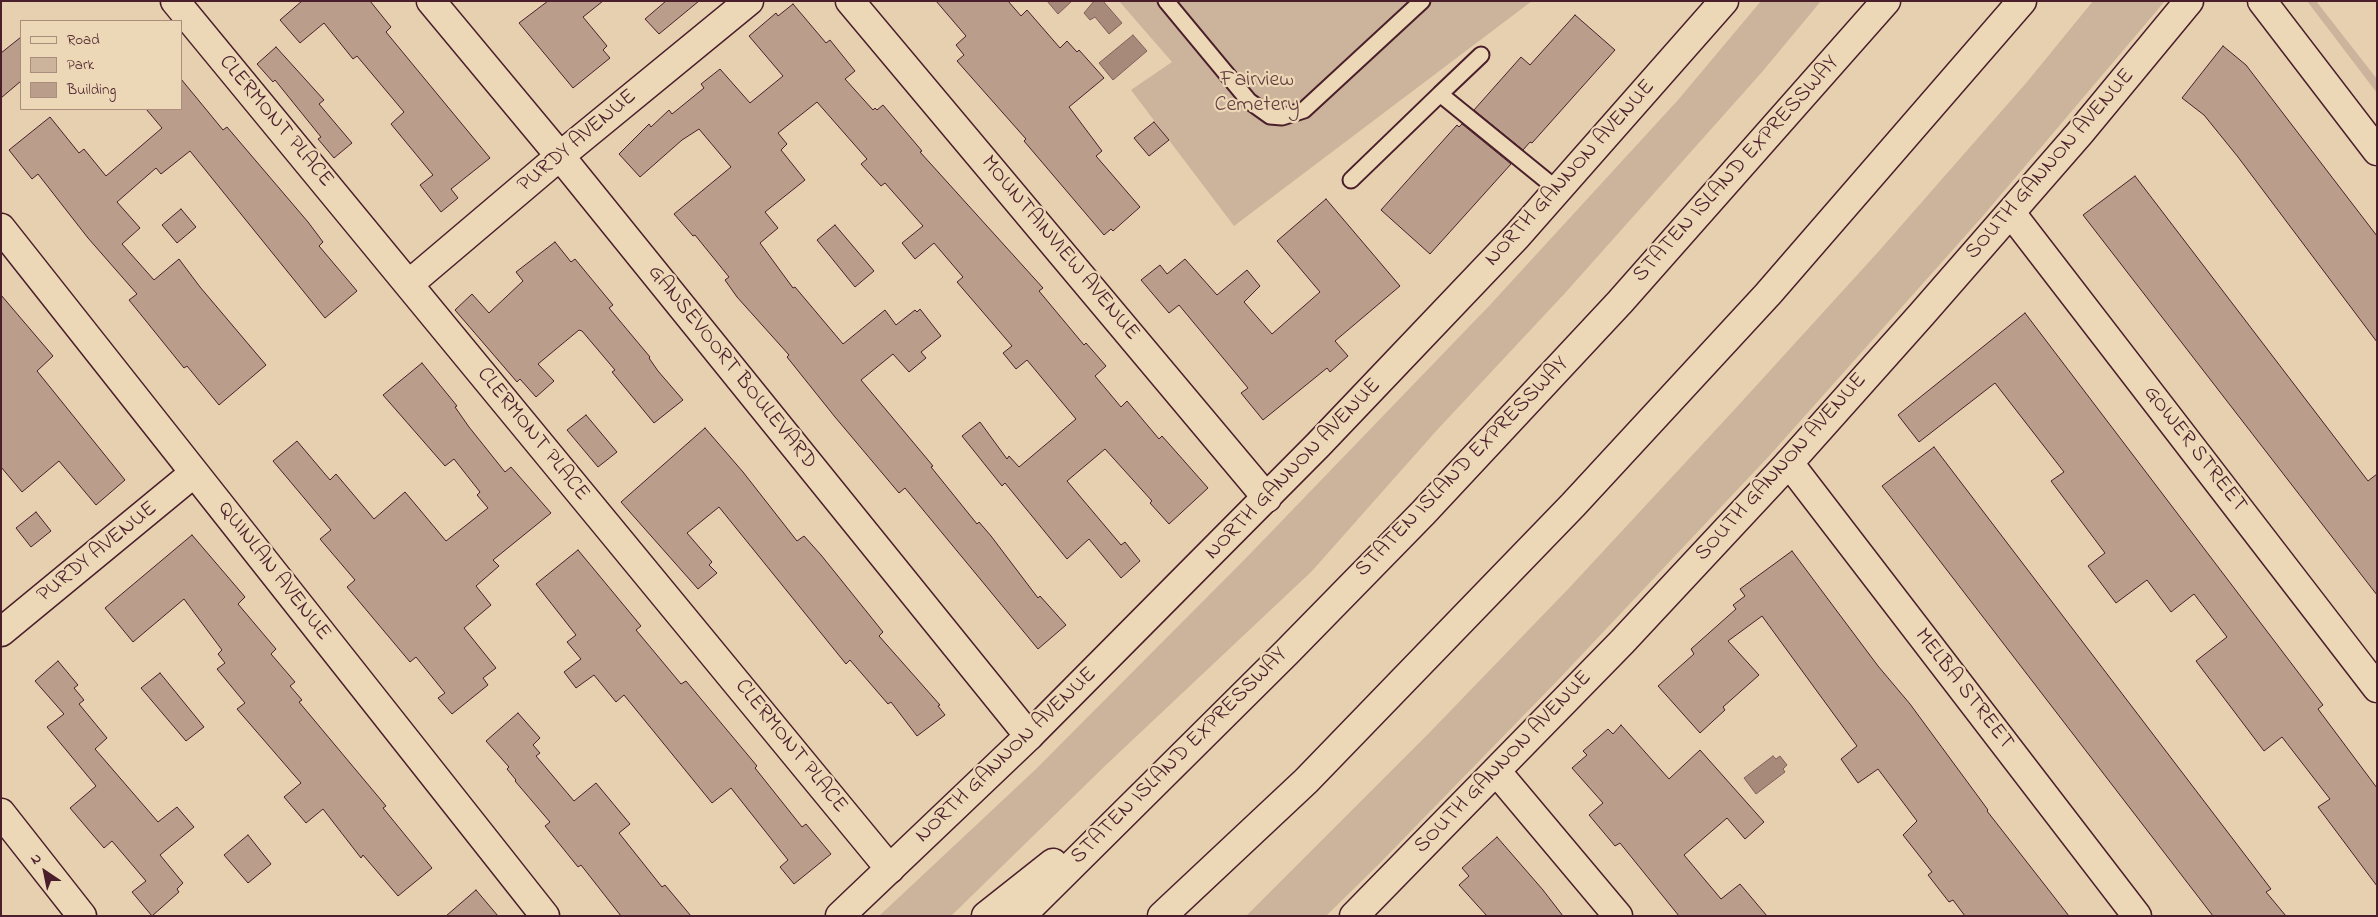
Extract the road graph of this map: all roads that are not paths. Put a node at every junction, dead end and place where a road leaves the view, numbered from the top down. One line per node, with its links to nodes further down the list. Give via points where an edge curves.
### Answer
1 (175, 1): 20 (main road, CLERMONT PLACE)
2 (431, 1): 15 (main road, GANSEVOORT BOULEVARD)
3 (749, 1): 15 (main road, PURDY AVENUE)
4 (850, 1): 23 (main road, MOUNTAINVIEW AVENUE)
5 (1166, 1): 6 (lane, via 1249,101 1270,116 1282,117 1304,110)
6 (1422, 1)
7 (1724, 1): 17 (main road, NORTH GANNON AVENUE)
8 (1886, 1): 28 (main road, STATEN ISLAND EXPRESSWAY, via 1626,295 1429,506)
9 (2022, 1): 31 (main road, via 1774,286 1573,504 1306,781)
10 (2189, 1): 18 (main road, SOUTH GANNON AVENUE)
11 (2262, 1): 14 (main road)
12 (1481, 56): 13 (lane)
13 (1440, 94): 16 (lane); 17 (lane)
14 (2377, 151)
15 (560, 156): 20 (main road, PURDY AVENUE); 26 (main road, GANSEVOORT BOULEVARD)
16 (1351, 180)
17 (1558, 190): 23 (main road, NORTH GANNON AVENUE, via 1454,304)
18 (2011, 213): 21 (main road, SOUTH GANNON AVENUE); 25 (main road, GOWER STREET)
19 (1, 228): 22 (main road, QUINLAN AVENUE)
20 (409, 284): 30 (main road, CLERMONT PLACE)
21 (1789, 463): 27 (main road, SOUTH GANNON AVENUE); 39 (main road, MELBA STREET)
22 (194, 473): 24 (main road, PURDY AVENUE); 33 (main road, QUINLAN AVENUE)
23 (1267, 498): 26 (main road, NORTH GANNON AVENUE)
24 (1, 632)
25 (2377, 688)
26 (1029, 736): 30 (main road, NORTH GANNON AVENUE)
27 (1496, 772): 37 (main road, SOUTH GANNON AVENUE); 38 (main road)
28 (1150, 787): 35 (main road); 36 (main road, STATEN ISLAND EXPRESSWAY)
29 (1, 813): 32 (main road)
30 (890, 868): 34 (main road, NORTH GANNON AVENUE)
31 (1164, 915)
32 (82, 916)
33 (545, 916)
34 (840, 916)
35 (986, 916)
36 (1021, 916)
37 (1354, 916)
38 (1618, 916)
39 (2137, 916)

